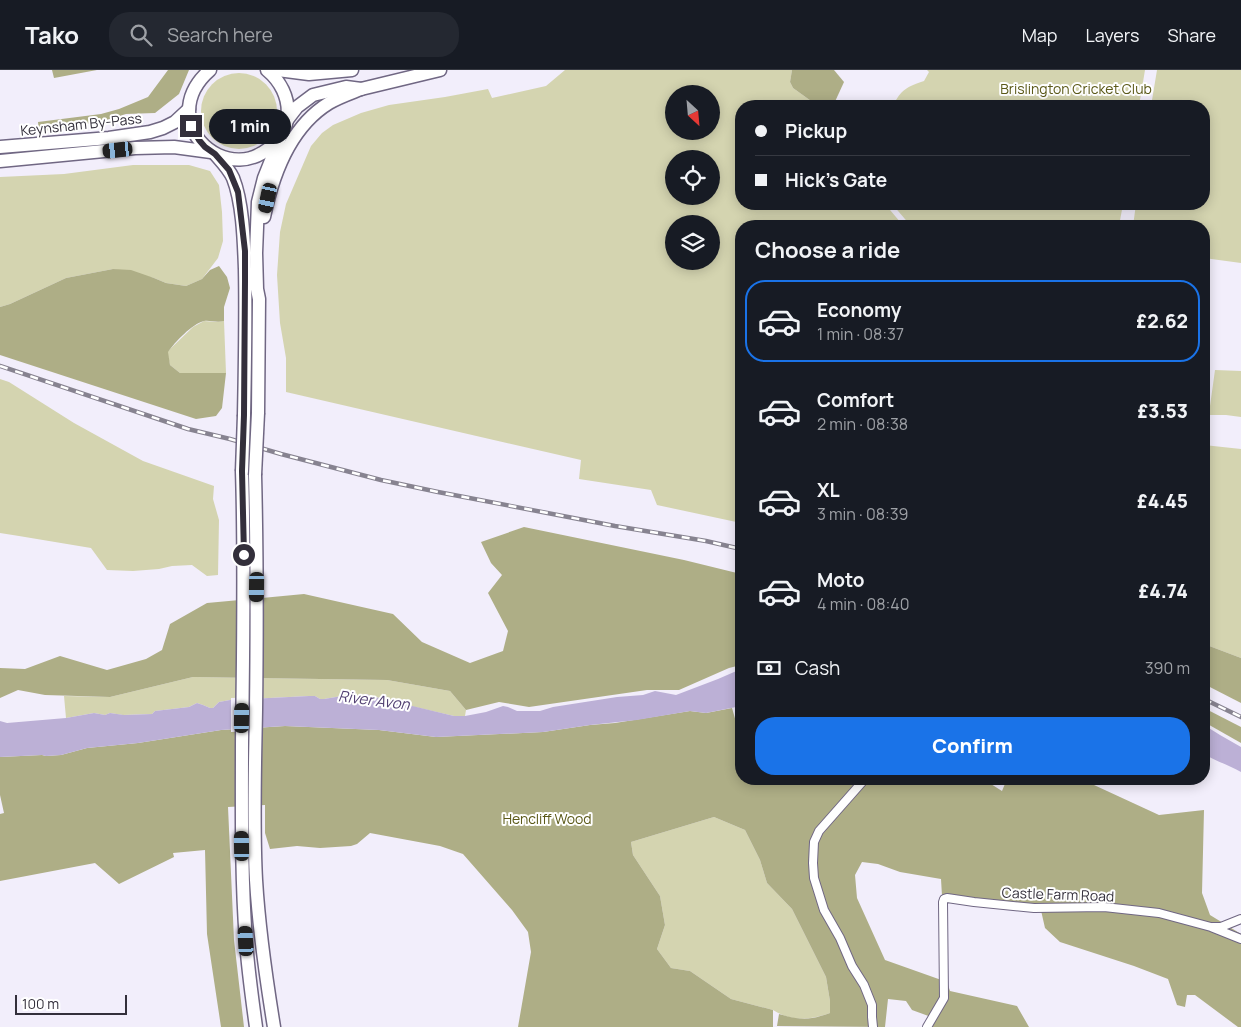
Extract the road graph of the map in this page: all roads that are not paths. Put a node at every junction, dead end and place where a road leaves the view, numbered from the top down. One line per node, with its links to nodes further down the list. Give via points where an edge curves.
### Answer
1 (210, 70): 7 (highway, via 193,90)
2 (267, 70): 8 (highway, via 283,89 288,102)
3 (278, 70): 4 (highway, via 309,74)
4 (352, 70)
5 (440, 70): 6 (highway)
6 (361, 89): 8 (highway, via 346,87 313,95 297,106); 13 (highway, via 330,102 309,118 281,160 264,216)
7 (189, 109): 10 (highway, Keynsham By-Pass, via 175,122 150,132); 11 (highway, via 194,132)
8 (287, 120): 9 (highway)
9 (280, 138): 11 (highway, Keynsham By-Pass, via 263,153 246,159 225,158); 13 (highway, via 259,197)
10 (0, 148)
11 (213, 153): 12 (highway, Keynsham By-Pass, via 174,147 135,148); 18 (highway, bridge, via 229,170 238,192 245,251 242,812 246,941)
12 (0, 161)
13 (257, 289): 19 (highway, bridge, via 256,880 265,976)
14 (860, 785): 20 (street, via 819,831 814,842 813,863 824,910 872,1006)
15 (1241, 919): 16 (street, Castle Farm Road, via 1221,927)
16 (1211, 927): 17 (street, Castle Farm Road); 21 (street, Castle Farm Road, via 1159,912 1104,907 1034,908 944,899 944,998)
17 (1241, 939)
18 (256, 1027)
19 (274, 1027)
20 (873, 1027)
21 (927, 1027)

